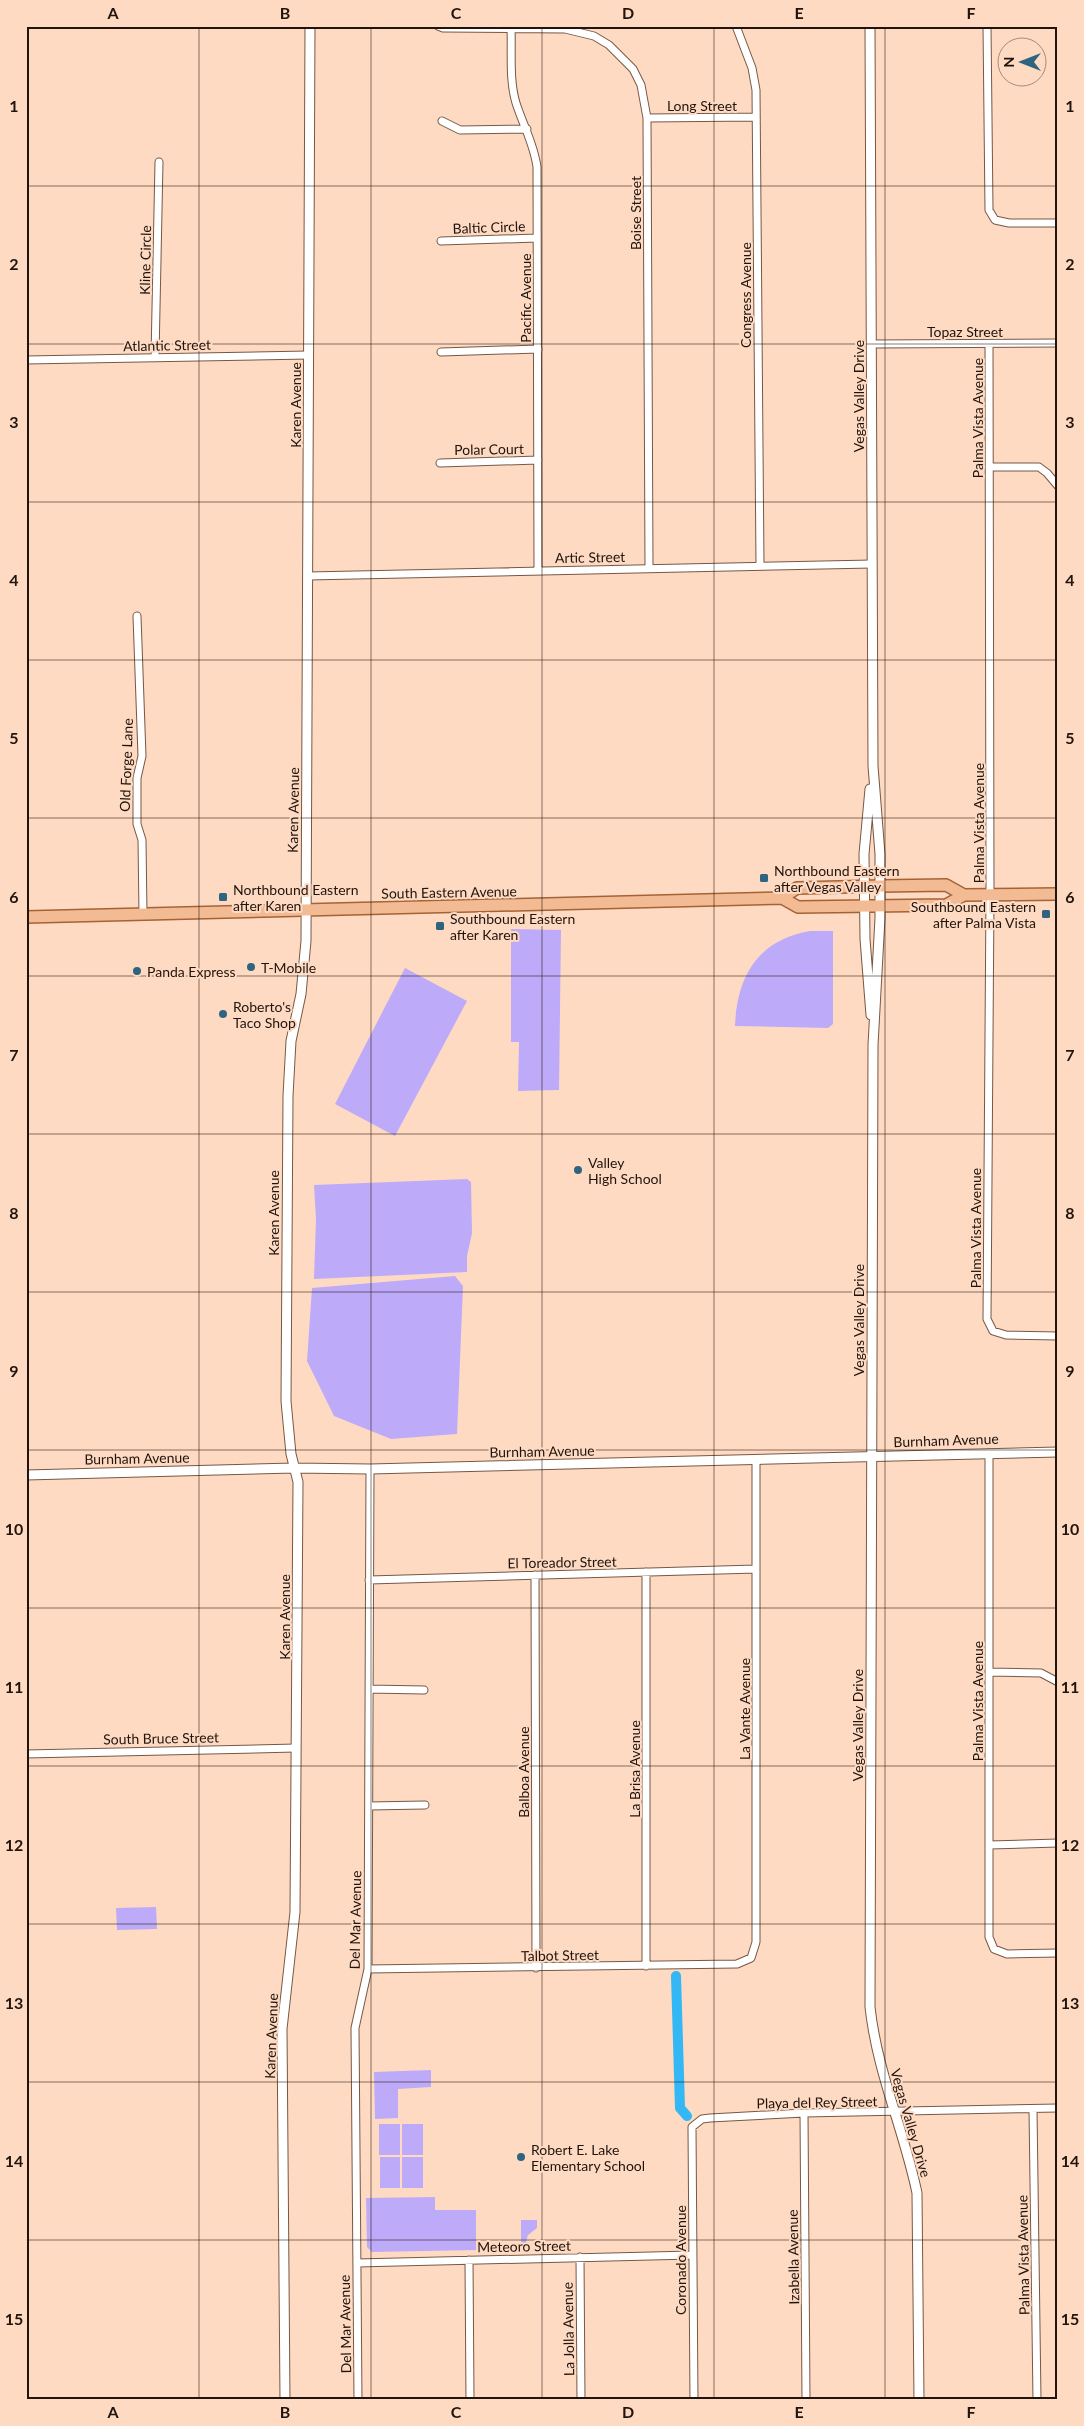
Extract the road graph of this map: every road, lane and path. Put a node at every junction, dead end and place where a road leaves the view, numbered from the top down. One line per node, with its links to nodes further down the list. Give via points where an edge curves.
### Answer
1 (310, 26): 20 (street, Karen Avenue)
2 (438, 26): 6 (street, Boise Street)
3 (736, 26): 7 (street, Congress Avenue, via 752,68)
4 (870, 26): 16 (street, Vegas Valley Drive)
5 (987, 26): 12 (street, via 989,210 995,220 1008,224)
6 (511, 29): 8 (street, Boise Street, via 565,29 594,36 609,45 623,58 641,84); 10 (street, Pacific Avenue, via 512,86)
7 (756, 117): 8 (street, Long Street); 28 (street, Congress Avenue)
8 (647, 118): 29 (street, Boise Street)
9 (442, 121): 10 (street, via 460,130)
10 (527, 129): 13 (street, Pacific Avenue, via 537,167)
11 (159, 162): 21 (street, Kline Circle)
12 (1058, 223)
13 (537, 238): 14 (street, Baltic Circle); 18 (street, Pacific Avenue)
14 (441, 241)
15 (1058, 343): 17 (street, Topaz Street)
16 (871, 344): 17 (street, Topaz Street); 27 (street, Vegas Valley Drive)
17 (989, 344): 25 (street, Palma Vista Avenue)
18 (538, 349): 19 (street); 23 (street, Pacific Avenue)
19 (441, 352)
20 (309, 355): 21 (street, Atlantic Street); 31 (street, Karen Avenue)
21 (156, 358): 22 (street, Atlantic Street)
22 (26, 360)
23 (538, 460): 24 (street, Polar Court); 30 (street, Pacific Avenue)
24 (440, 462)
25 (989, 467): 26 (street, via 1039,467); 38 (street, Palma Vista Avenue)
26 (1058, 486)
27 (872, 564): 28 (street, Artic Street); 33 (street, Vegas Valley Drive)
28 (760, 566): 29 (street, Artic Street)
29 (649, 568): 30 (street, Artic Street)
30 (538, 571): 31 (street, Artic Street)
31 (308, 576): 42 (street, Karen Avenue)
32 (137, 616): 43 (street, Old Forge Lane, via 142,756 137,778 137,824 142,840)
33 (873, 766): 34 (street, Vegas Valley Drive); 35 (street, Vegas Valley Drive)
34 (864, 886): 35 (main road, South Eastern Avenue); 39 (main road, South Eastern Avenue, via 797,888); 40 (street, Vegas Valley Drive)
35 (880, 886): 37 (main road, South Eastern Avenue, via 946,885); 41 (street, Vegas Valley Drive)
36 (1058, 894): 38 (main road, South Eastern Avenue)
37 (964, 895): 38 (main road, South Eastern Avenue); 41 (main road, South Eastern Avenue, via 946,905)
38 (990, 895): 46 (street, Palma Vista Avenue, via 987,1319 993,1331 1006,1335)
39 (782, 898): 40 (main road, South Eastern Avenue, via 798,907); 42 (main road, South Eastern Avenue)
40 (864, 906): 41 (main road, South Eastern Avenue); 45 (street, Vegas Valley Drive)
41 (880, 906): 45 (street, Vegas Valley Drive)
42 (306, 910): 43 (main road, South Eastern Avenue); 51 (street, Karen Avenue, via 301,994 291,1041 288,1096 286,1401)
43 (143, 914): 44 (main road, South Eastern Avenue)
44 (26, 917)
45 (873, 1045): 49 (street, Vegas Valley Drive)
46 (1058, 1336)
47 (1058, 1452): 48 (street, Burnham Avenue)
48 (989, 1453): 49 (street, Burnham Avenue); 58 (street, Palma Vista Avenue)
49 (871, 1456): 50 (street, Burnham Avenue); 76 (street, Vegas Valley Drive, via 870,2007 879,2060)
50 (756, 1459): 52 (street, Burnham Avenue); 54 (street, La Vante Avenue)
51 (294, 1468): 52 (street, Burnham Avenue); 53 (street, Burnham Avenue); 62 (street, Karen Avenue, via 298,1482)
52 (370, 1469): 57 (street, Del Mar Avenue)
53 (26, 1475)
54 (756, 1569): 55 (street, El Toreador Street); 69 (street, La Vante Avenue, via 756,1942)
55 (646, 1572): 56 (street, El Toreador Street); 70 (street, La Brisa Avenue)
56 (535, 1575): 57 (street, El Toreador Street); 71 (street, Balboa Avenue)
57 (369, 1580): 60 (street, Del Mar Avenue)
58 (989, 1672): 59 (street, via 1041,1673); 67 (street, Palma Vista Avenue)
59 (1058, 1682)
60 (369, 1689): 61 (street); 65 (street, Del Mar Avenue)
61 (424, 1690)
62 (296, 1748): 63 (street, South Bruce Street); 82 (street, Karen Avenue, via 295,1912 282,2028)
63 (26, 1754)
64 (425, 1805): 65 (street)
65 (369, 1806): 72 (street, Del Mar Avenue)
66 (1058, 1843): 67 (street)
67 (989, 1845): 68 (street, Palma Vista Avenue, via 989,1936 994,1949 1007,1954)
68 (1058, 1953)
69 (751, 1958): 70 (street, Talbot Street, via 737,1964)
70 (646, 1966): 71 (street, Talbot Street)
71 (536, 1968): 72 (street, Talbot Street)
72 (368, 1969): 81 (street, Del Mar Avenue, via 355,2028)
73 (1058, 2108): 74 (street, Playa del Rey Street)
74 (1033, 2109): 76 (street, Playa del Rey Street); 89 (street, Palma Vista Avenue)
75 (804, 2113): 76 (street, Playa del Rey Street); 77 (street, Playa del Rey Street); 87 (street, Izabella Avenue)
76 (895, 2113): 88 (street, Vegas Valley Drive, via 917,2194)
77 (697, 2121): 78 (street, Coronado Avenue, via 692,2127)
78 (692, 2255): 79 (street, Meteoro Street); 86 (street, Coronado Avenue)
79 (580, 2258): 80 (street, Meteoro Street); 85 (street, La Jolla Avenue)
80 (468, 2260): 81 (street, Meteoro Street); 84 (street)
81 (357, 2263): 83 (street, Del Mar Avenue)
82 (285, 2400)
83 (358, 2400)
84 (470, 2400)
85 (581, 2400)
86 (694, 2400)
87 (806, 2400)
88 (919, 2400)
89 (1037, 2400)

